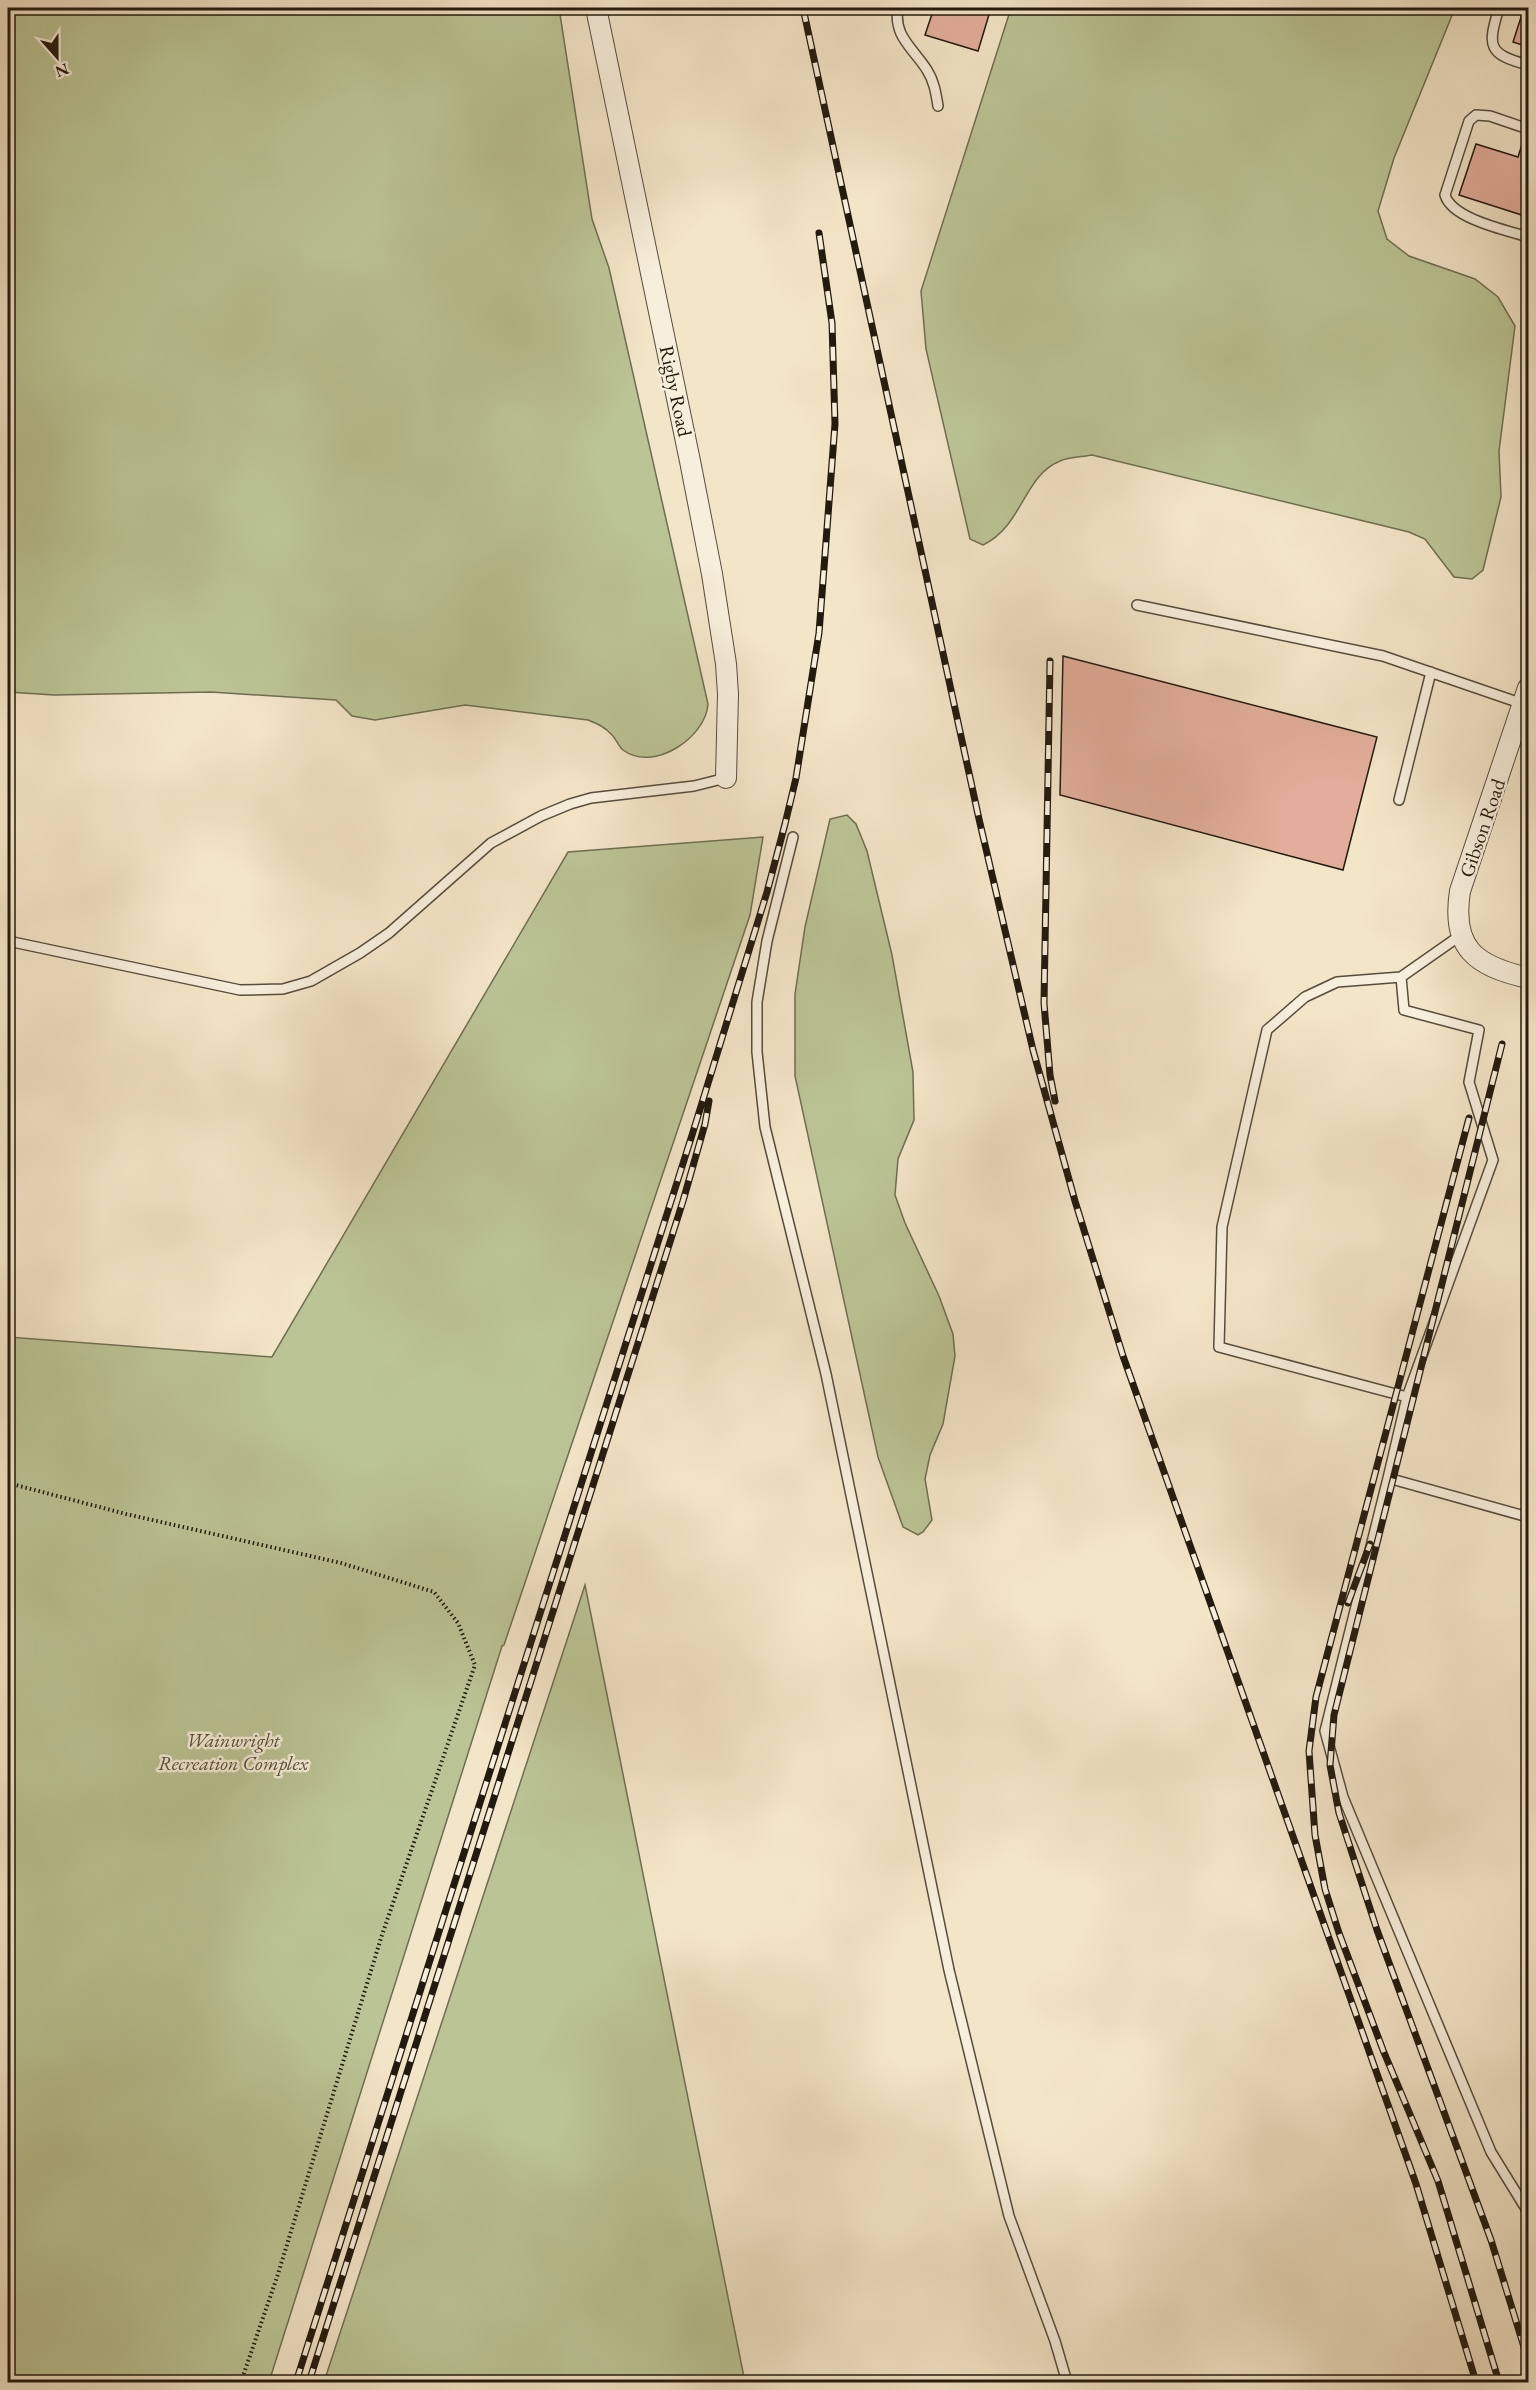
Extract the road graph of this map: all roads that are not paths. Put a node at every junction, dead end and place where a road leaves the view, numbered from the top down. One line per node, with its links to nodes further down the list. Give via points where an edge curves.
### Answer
1 (596, 8): 11 (street, Rigby Road, via 714,585 728,694)
2 (898, 8): 5 (lane, via 899,31 927,69 936,87)
3 (1498, 8): 4 (lane, via 1491,32 1497,52)
4 (1528, 65)
5 (938, 106)
6 (1528, 129): 7 (lane, via 1476,115 1469,121 1445,195 1447,204 1463,215)
7 (1528, 237)
8 (1137, 605): 9 (lane, via 1383,656)
9 (1431, 672): 10 (lane); 12 (lane)
10 (1527, 699): 14 (street, Gibson Road, via 1460,891 1457,913)
11 (726, 778): 15 (lane, via 694,786 591,798 541,816 491,843 389,933 360,953 311,981 283,989 240,990)
12 (1399, 800)
13 (793, 837): 22 (lane, via 767,941 757,1002 757,1052 765,1127 826,1374 949,1970 1009,2216)
14 (1461, 935): 16 (lane); 17 (street, via 1483,963)
15 (8, 941)
16 (1401, 977): 18 (lane, via 1404,1010 1479,1030 1469,1082 1493,1160); 18 (lane, via 1337,982 1305,996 1267,1030 1222,1227 1219,1347)
17 (1528, 978)
18 (1407, 1397): 19 (lane)
19 (1388, 1478): 20 (lane); 21 (lane, via 1325,1731 1343,1797 1491,2152)
20 (1528, 1516)
21 (1528, 2212)
22 (1067, 2382)

